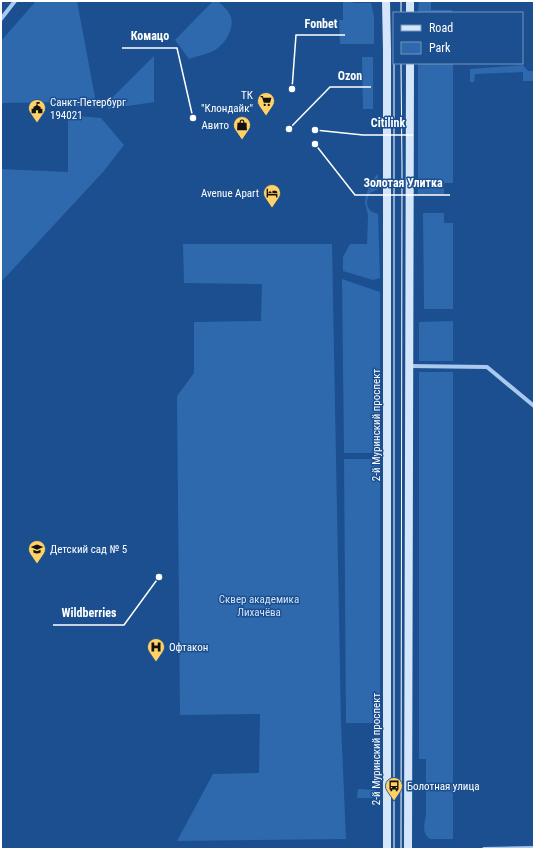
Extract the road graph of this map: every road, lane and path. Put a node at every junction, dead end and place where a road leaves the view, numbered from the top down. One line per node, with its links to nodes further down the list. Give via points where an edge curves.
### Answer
1 (15, 1): 5 (street)
2 (386, 1): 10 (main road, 2-й Муринский проспект)
3 (410, 1): 4 (main road)
4 (410, 12)
5 (1, 19)
6 (410, 64): 7 (main road)
7 (409, 366): 8 (street, via 487,367); 11 (main road)
8 (534, 406)
9 (534, 848): 12 (street)
10 (387, 849)
11 (408, 849)
12 (484, 849)

